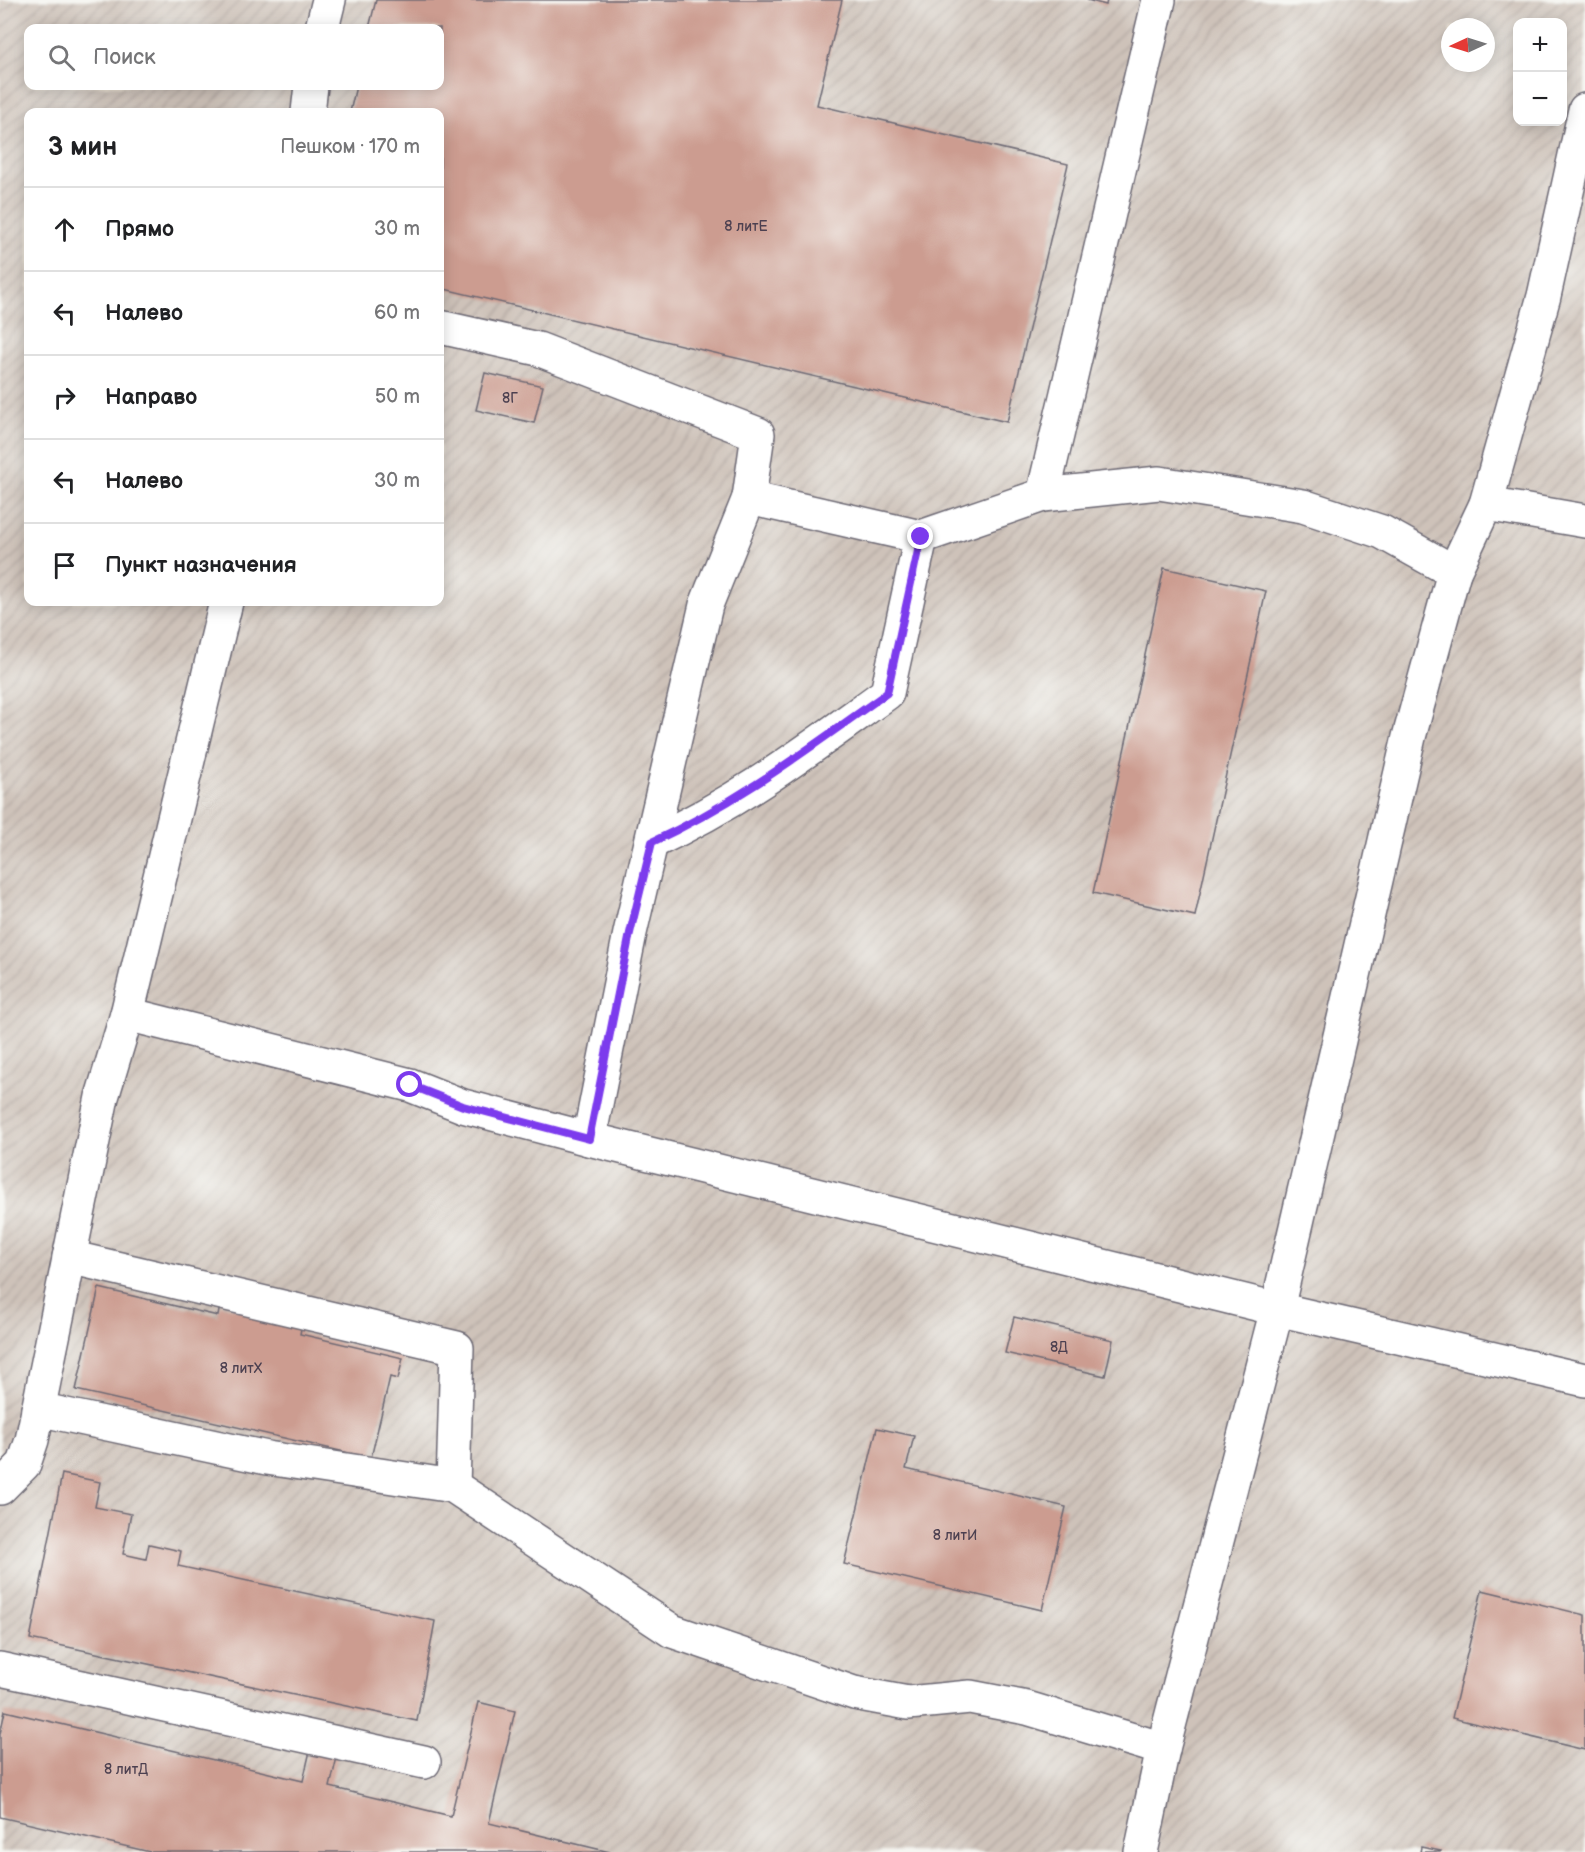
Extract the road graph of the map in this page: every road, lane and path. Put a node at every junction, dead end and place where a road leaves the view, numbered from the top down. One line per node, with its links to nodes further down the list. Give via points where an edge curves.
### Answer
1 (329, 0): 3 (lane)
2 (1159, 0): 8 (lane)
3 (323, 24)
4 (311, 90): 5 (lane)
5 (308, 108)
6 (1585, 110): 10 (lane, via 1544,296)
7 (444, 328): 9 (lane, via 538,349 758,434)
8 (1043, 495): 12 (lane); 13 (lane, via 1160,483 1303,506 1382,532)
9 (749, 498): 12 (lane); 15 (lane, via 706,605)
10 (1486, 504): 11 (lane); 13 (lane)
11 (1585, 521)
12 (921, 537): 15 (lane, via 887,693 748,792)
13 (1454, 572): 19 (lane, via 1409,737)
14 (225, 606): 16 (lane)
15 (652, 842): 17 (lane)
16 (127, 1014): 17 (lane, via 410,1085 463,1106); 18 (lane, via 102,1097)
17 (589, 1139): 19 (lane)
18 (69, 1257): 21 (lane); 22 (lane, via 457,1348)
19 (1277, 1309): 20 (lane); 25 (lane)
20 (1585, 1380)
21 (39, 1409): 22 (lane, via 267,1458); 23 (lane, via 24,1464)
22 (453, 1486): 25 (lane, via 672,1631 854,1693 908,1703 970,1697 1027,1708)
23 (0, 1488)
24 (0, 1669): 26 (lane)
25 (1163, 1749): 27 (lane)
26 (424, 1762)
27 (1141, 1852)

